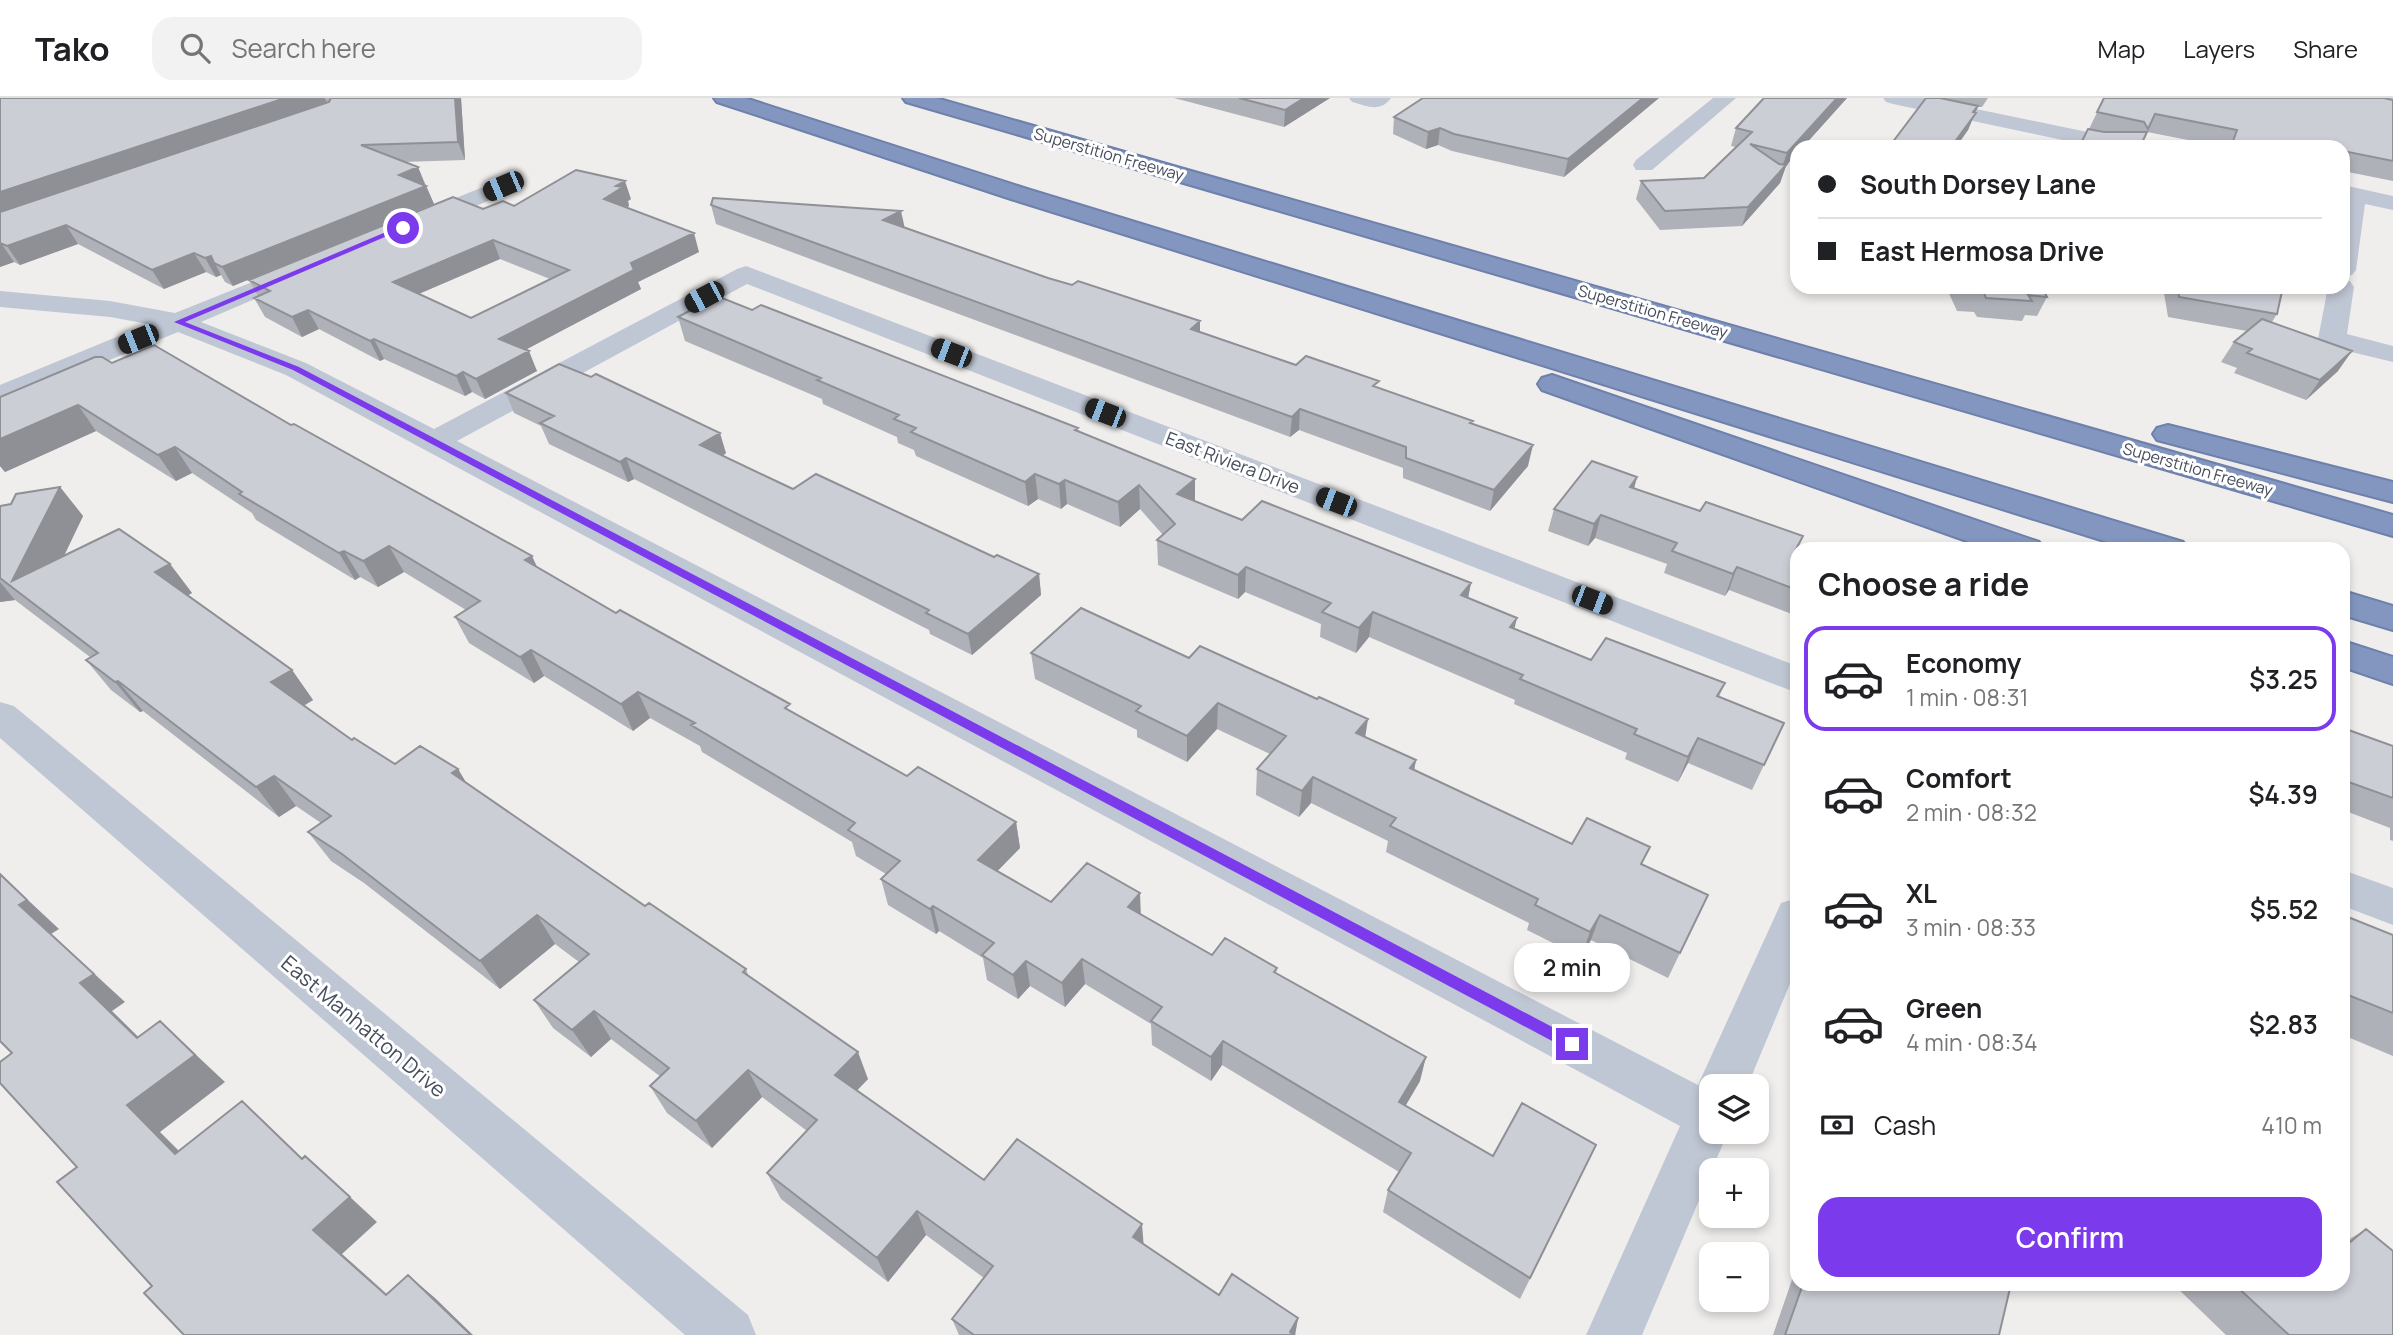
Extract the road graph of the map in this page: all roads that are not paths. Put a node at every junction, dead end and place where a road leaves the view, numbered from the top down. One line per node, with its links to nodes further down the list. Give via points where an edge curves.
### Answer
1 (724, 98): 12 (highway)
2 (913, 98): 8 (highway, Superstition Freeway)
3 (1726, 98): 9 (street)
4 (1893, 98): 5 (street)
5 (2029, 117): 6 (street); 7 (street)
6 (2014, 140)
7 (2103, 140)
8 (1093, 149): 22 (highway); 23 (highway, Superstition Freeway)
9 (1644, 165)
10 (503, 186): 14 (street)
11 (2350, 193): 13 (street)
12 (1019, 194): 24 (highway); 25 (highway)
13 (2393, 203)
14 (390, 233)
15 (327, 260): 18 (street)
16 (2340, 294): 19 (street, via 2332,339)
17 (0, 299): 18 (street, via 110,309)
18 (178, 322): 20 (street); 21 (street, via 296,369)
19 (2393, 354)
20 (0, 396)
21 (434, 441): 30 (street, East Riviera Drive, via 746,274); 36 (street)
22 (2393, 492)
23 (2393, 526)
24 (2004, 542)
25 (2145, 542)
26 (2350, 605): 27 (highway)
27 (2393, 618)
28 (2350, 656): 29 (highway)
29 (2393, 671)
30 (1790, 677)
31 (0, 716): 38 (street, East Manhatton Drive)
32 (2350, 891): 33 (street)
33 (2393, 908)
34 (1790, 932): 35 (street)
35 (1728, 1074)
36 (1699, 1097)
37 (1699, 1140): 39 (street)
38 (727, 1335)
39 (1614, 1335)

